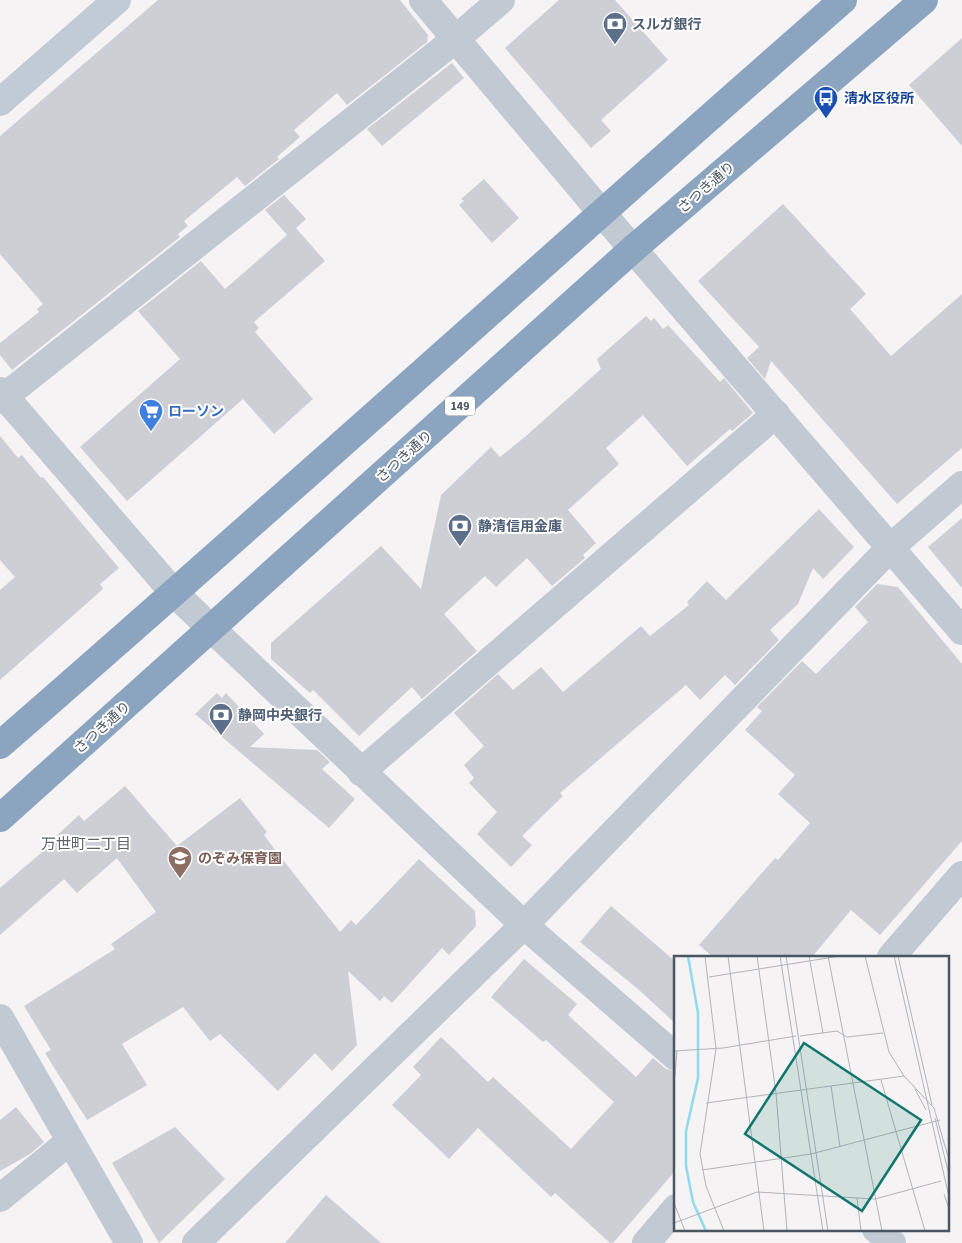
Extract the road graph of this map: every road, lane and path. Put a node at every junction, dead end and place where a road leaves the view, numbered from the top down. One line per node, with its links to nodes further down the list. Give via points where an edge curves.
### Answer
1 (117, 0): 7 (street)
2 (423, 0): 6 (street)
3 (501, 0): 6 (street)
4 (843, 0): 8 (highway)
5 (924, 0): 9 (highway, さつき通り / 149)
6 (457, 38): 8 (street); 10 (street)
7 (0, 102)
8 (601, 212): 9 (street); 14 (highway)
9 (633, 249): 11 (street); 15 (highway, さつき通り / 149)
10 (2, 396): 14 (street)
11 (776, 414): 13 (street); 18 (street)
12 (962, 485): 13 (street)
13 (891, 547): 16 (street); 21 (street)
14 (175, 594): 15 (street); 17 (highway)
15 (212, 630): 18 (street); 19 (highway, さつき通り / 149)
16 (962, 631)
17 (0, 745)
18 (361, 772): 21 (street)
19 (0, 818)
20 (962, 875): 22 (street)
21 (524, 925): 24 (street); 30 (street)
22 (893, 956)
23 (0, 1018): 25 (street)
24 (674, 1055)
25 (70, 1141): 26 (street); 29 (street)
26 (0, 1198)
27 (674, 1210): 31 (street)
28 (877, 1230): 32 (street)
29 (129, 1243)
30 (196, 1243)
31 (646, 1243)
32 (892, 1243)

